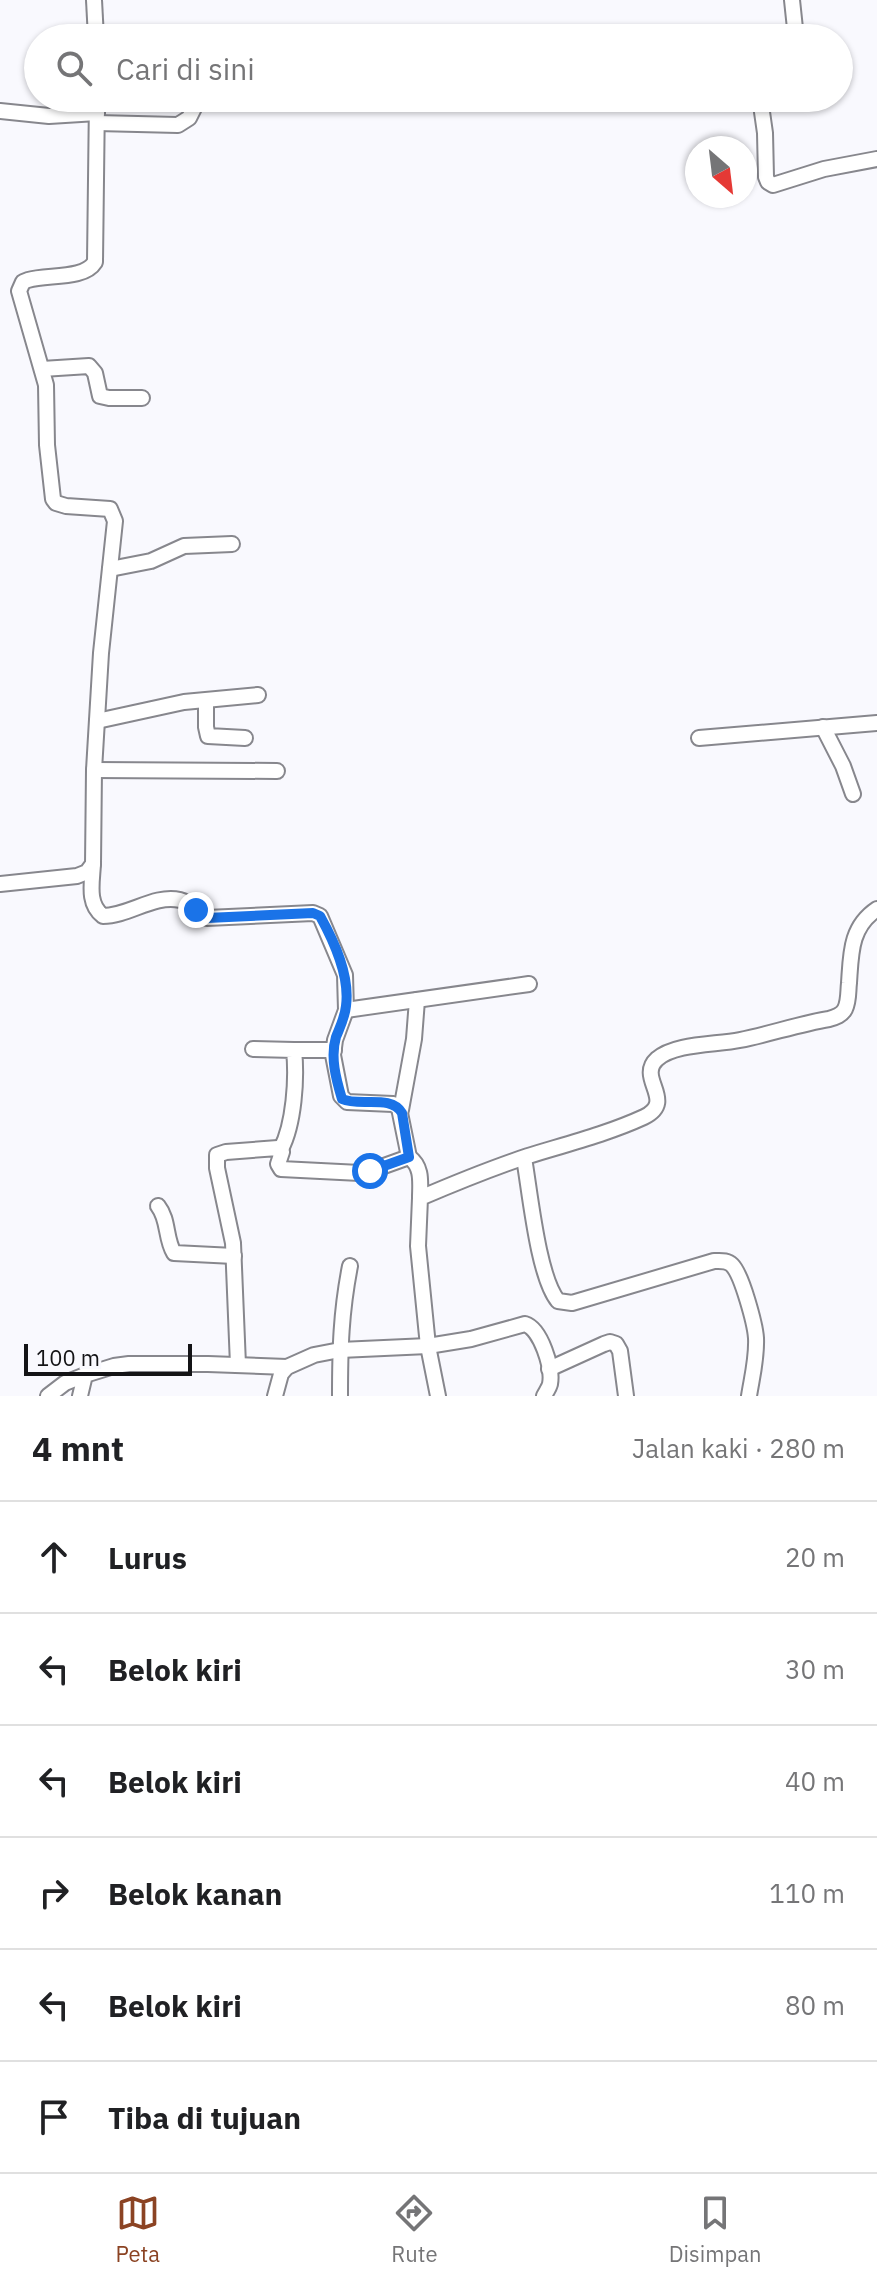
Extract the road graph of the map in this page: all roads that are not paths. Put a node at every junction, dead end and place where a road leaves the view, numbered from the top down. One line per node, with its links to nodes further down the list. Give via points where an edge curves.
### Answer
1 (94, 0): 3 (street)
2 (792, 0): 4 (street)
3 (95, 24)
4 (795, 24)
5 (0, 111): 6 (street, via 49,116)
6 (87, 112)
7 (97, 112): 12 (street, via 95,262 88,271 28,280 19,291)
8 (103, 112): 9 (street, via 178,125)
9 (191, 112)
10 (762, 112): 11 (street, via 766,177 773,185)
11 (877, 159)
12 (42, 369): 13 (street, via 89,366 100,396); 15 (street, via 53,499 60,505 113,512)
13 (142, 398)
14 (232, 544): 15 (street, via 184,546 151,561)
15 (110, 569): 18 (street)
16 (258, 695): 17 (street)
17 (206, 701): 18 (street); 21 (street, via 208,736)
18 (97, 721): 23 (street)
19 (877, 723): 20 (street)
20 (823, 727): 22 (street); 25 (street)
21 (245, 738)
22 (699, 738)
23 (94, 770): 24 (street); 26 (street)
24 (277, 771)
25 (853, 794)
26 (93, 864): 27 (street, via 77,876); 31 (street, via 91,897 103,916 173,900 207,918 317,914 343,968)
27 (0, 884)
28 (877, 909): 38 (street, via 855,936 841,1014 668,1053 651,1068 658,1099 652,1112)
29 (529, 984): 30 (street)
30 (417, 1000): 31 (street); 35 (street)
31 (346, 1010): 34 (street)
32 (253, 1049): 33 (street)
33 (294, 1050): 34 (street); 36 (street, via 295,1091)
34 (334, 1050): 35 (street, via 344,1101 393,1104)
35 (401, 1110): 37 (street)
36 (281, 1149): 37 (street, via 278,1164 284,1170 365,1172); 41 (street, via 216,1157)
37 (409, 1157): 39 (street, via 420,1171)
38 (524, 1158): 39 (street); 56 (street, via 542,1259 558,1301 572,1303 714,1261 732,1265 756,1338)
39 (420, 1198): 43 (street, via 418,1246)
40 (158, 1206): 41 (street, via 174,1253)
41 (234, 1256): 45 (street)
42 (350, 1266): 44 (street)
43 (428, 1346): 44 (street); 47 (street, via 530,1325 541,1340); 53 (street)
44 (340, 1350): 46 (street); 52 (street)
45 (238, 1365): 46 (street); 48 (street, via 121,1365)
46 (287, 1367): 51 (street)
47 (549, 1369): 54 (street); 55 (street, via 604,1344 616,1344)
48 (85, 1375): 49 (street); 50 (street)
49 (48, 1396)
50 (80, 1396)
51 (275, 1396)
52 (340, 1396)
53 (438, 1396)
54 (544, 1396)
55 (626, 1396)
56 (749, 1396)

